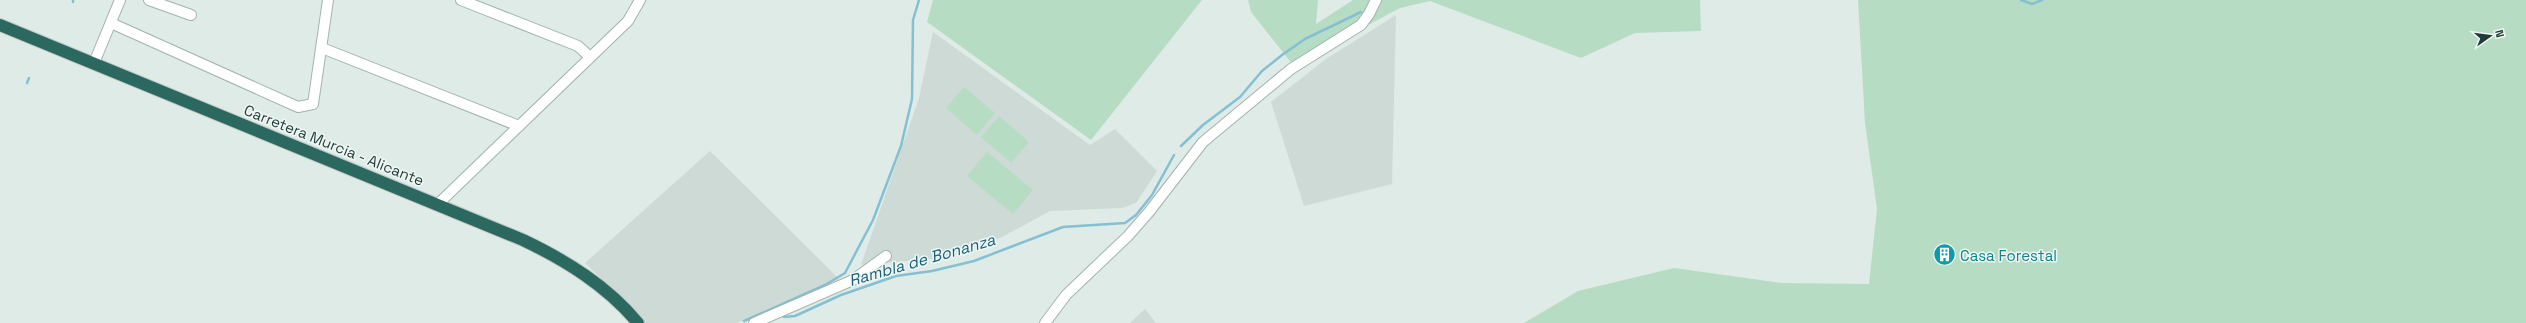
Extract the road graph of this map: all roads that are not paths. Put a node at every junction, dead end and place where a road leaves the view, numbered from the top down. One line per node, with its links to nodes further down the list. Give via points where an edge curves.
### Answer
1 (120, 0): 8 (street)
2 (149, 0): 7 (street)
3 (328, 0): 10 (street)
4 (461, 0): 11 (street, via 578,46)
5 (640, 0): 11 (street, via 628,21)
6 (1376, 0): 18 (street, via 1370,14 1360,25 1291,70 1203,142 1149,212 1128,236 1066,295)
7 (191, 14)
8 (111, 23): 10 (street, via 298,107 313,104); 12 (street)
9 (0, 25): 12 (highway, Carretera Murcia - Alicante)
10 (322, 48): 13 (street)
11 (590, 57): 13 (street)
12 (94, 63): 14 (highway, Carretera Murcia - Alicante)
13 (519, 126): 14 (street)
14 (438, 204): 16 (highway, Carretera Murcia - Alicante, via 556,256 608,292)
15 (886, 256): 17 (street, via 853,280)
16 (638, 323)
17 (754, 323)
18 (1045, 323)

